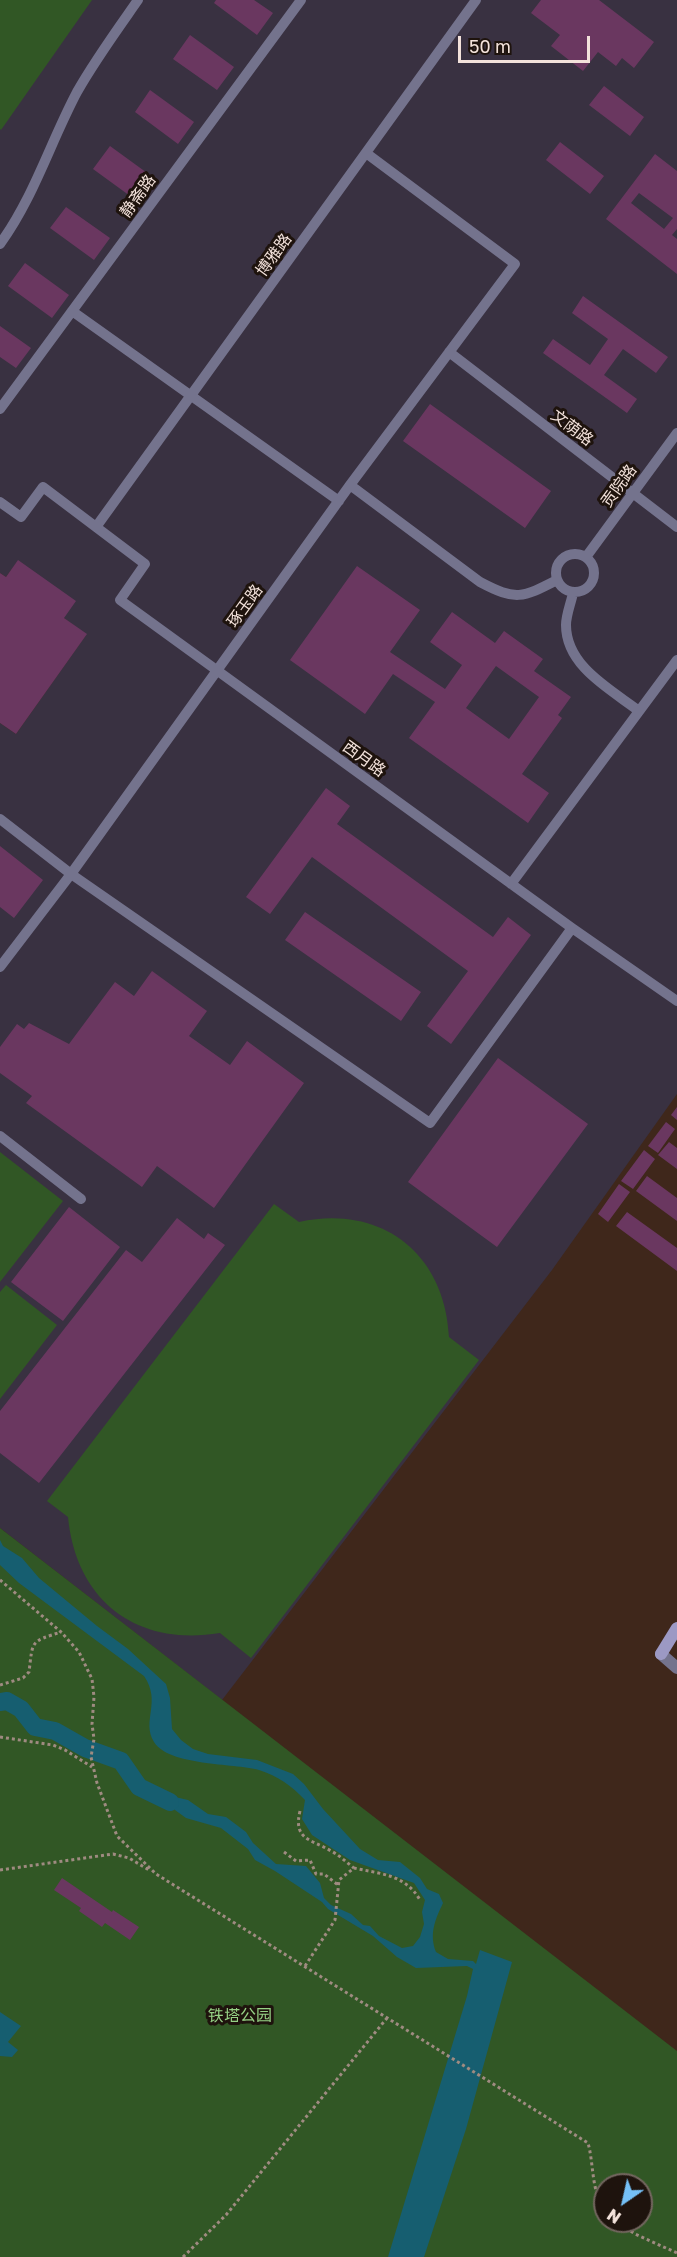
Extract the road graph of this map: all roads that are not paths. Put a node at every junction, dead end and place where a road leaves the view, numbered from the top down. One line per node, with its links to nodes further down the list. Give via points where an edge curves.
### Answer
1 (138, 0): 5 (lane, via 77,93 25,207)
2 (301, 0): 6 (lane, 静斋路)
3 (476, 0): 4 (lane, 博雅路)
4 (366, 153): 7 (lane, 琢玉路, via 515,264); 8 (lane, 博雅路)
5 (0, 244)
6 (72, 311): 8 (lane); 9 (lane, 静斋路)
7 (449, 352): 11 (lane, 琢玉路); 12 (lane, 文荫路)
8 (191, 395): 13 (lane); 15 (lane, 博雅路)
9 (0, 409)
10 (677, 433): 12 (lane, 贡院路)
11 (350, 485): 13 (lane, 琢玉路); 18 (lane, via 480,582 502,593 530,594)
12 (632, 493): 16 (lane, 文荫路); 17 (lane, 贡院路)
13 (339, 501): 21 (lane, 琢玉路)
14 (0, 502): 15 (lane, via 21,517 43,487)
15 (96, 527): 21 (lane, 西月路, via 145,564 120,600)
16 (677, 527)
17 (586, 557): 18 (lane, via 564,557 557,566); 19 (lane, via 593,564 594,577 587,589)
18 (557, 580): 19 (lane)
19 (573, 593): 22 (lane, via 566,623 568,644 577,661)
20 (677, 660): 22 (lane)
21 (216, 671): 24 (lane, 琢玉路); 25 (lane, 西月路)
22 (639, 711): 25 (lane)
23 (0, 819): 24 (lane)
24 (71, 874): 26 (lane, via 429,1123); 27 (lane, 琢玉路)
25 (511, 884): 26 (lane, 西月路)
26 (572, 928): 28 (lane, 西月路)
27 (0, 967)
28 (677, 1001)
29 (0, 1136): 30 (lane)
30 (81, 1199)
31 (677, 1629): 32 (street, via 660,1654)
32 (677, 1668)

